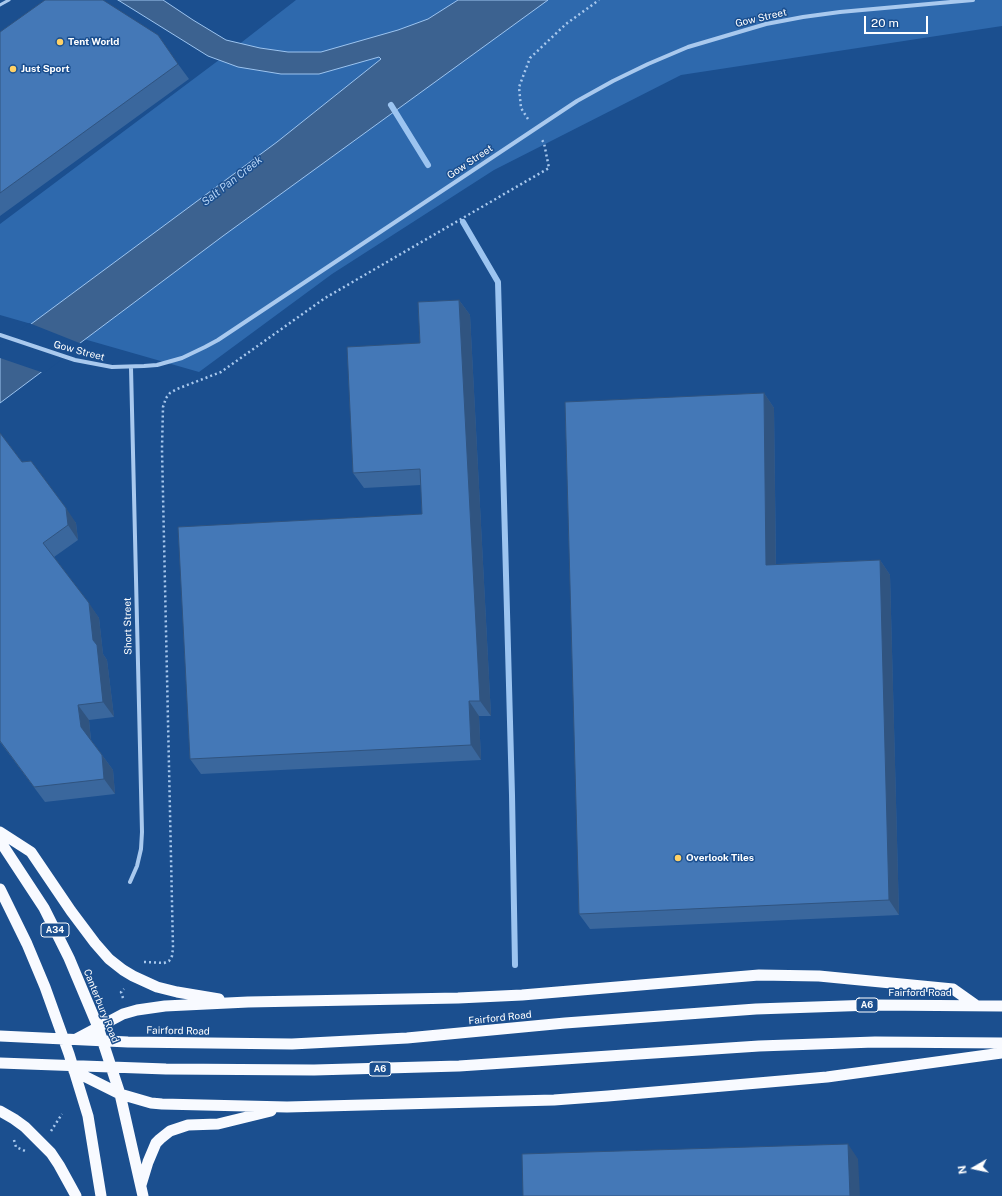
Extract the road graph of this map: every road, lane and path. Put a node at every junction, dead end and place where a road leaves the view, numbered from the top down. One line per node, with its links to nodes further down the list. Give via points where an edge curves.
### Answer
1 (9, 0): 4 (lane)
2 (599, 0): 5 (path, via 566,24 530,58 519,87 521,108)
3 (973, 0): 5 (street, Gow Street, via 803,17 727,34 688,47 613,81)
4 (0, 5)
5 (534, 128): 7 (street, Gow Street, via 205,347 170,362); 12 (path, via 544,143 549,168 325,298 221,372 177,389 166,398 163,407 162,449 173,948 169,961)
6 (0, 335): 7 (street, Gow Street, via 75,360)
7 (131, 368): 10 (street, Short Street, via 142,832 140,855)
8 (0, 832): 15 (highway, via 31,852 94,943 123,970 157,987)
9 (0, 841): 18 (highway, Canterbury Road / A34, via 44,908 69,958)
10 (130, 882)
11 (0, 889): 21 (highway, via 27,944)
12 (141, 962)
13 (127, 986): 14 (path, via 121,992)
14 (123, 1001)
15 (248, 1002): 16 (highway, via 515,996 759,975 819,976 953,989); 18 (highway, via 152,1008 123,1014)
16 (977, 1006): 17 (highway, Fairford Road / A6); 19 (highway, Fairford Road / A6, via 865,1005 756,1009 407,1038 292,1044 128,1042)
17 (1002, 1006)
18 (98, 1027): 21 (highway); 25 (highway, Canterbury Road / A34)
19 (0, 1036)
20 (1002, 1043): 23 (highway, A6, via 882,1042 759,1046 519,1063 314,1070 166,1069)
21 (66, 1045): 24 (highway)
22 (1002, 1052): 26 (highway, via 827,1077 608,1096 554,1100)
23 (0, 1063)
24 (74, 1071): 25 (highway); 32 (highway, via 90,1127)
25 (120, 1094): 26 (highway, via 162,1104); 30 (highway, Canterbury Road / A34)
26 (287, 1107): 30 (highway, via 218,1124 188,1125 170,1131 156,1143 148,1162)
27 (0, 1111): 31 (highway, via 25,1127 51,1153)
28 (62, 1114): 29 (path)
29 (49, 1135)
30 (142, 1191)
31 (76, 1196)
32 (101, 1196)

